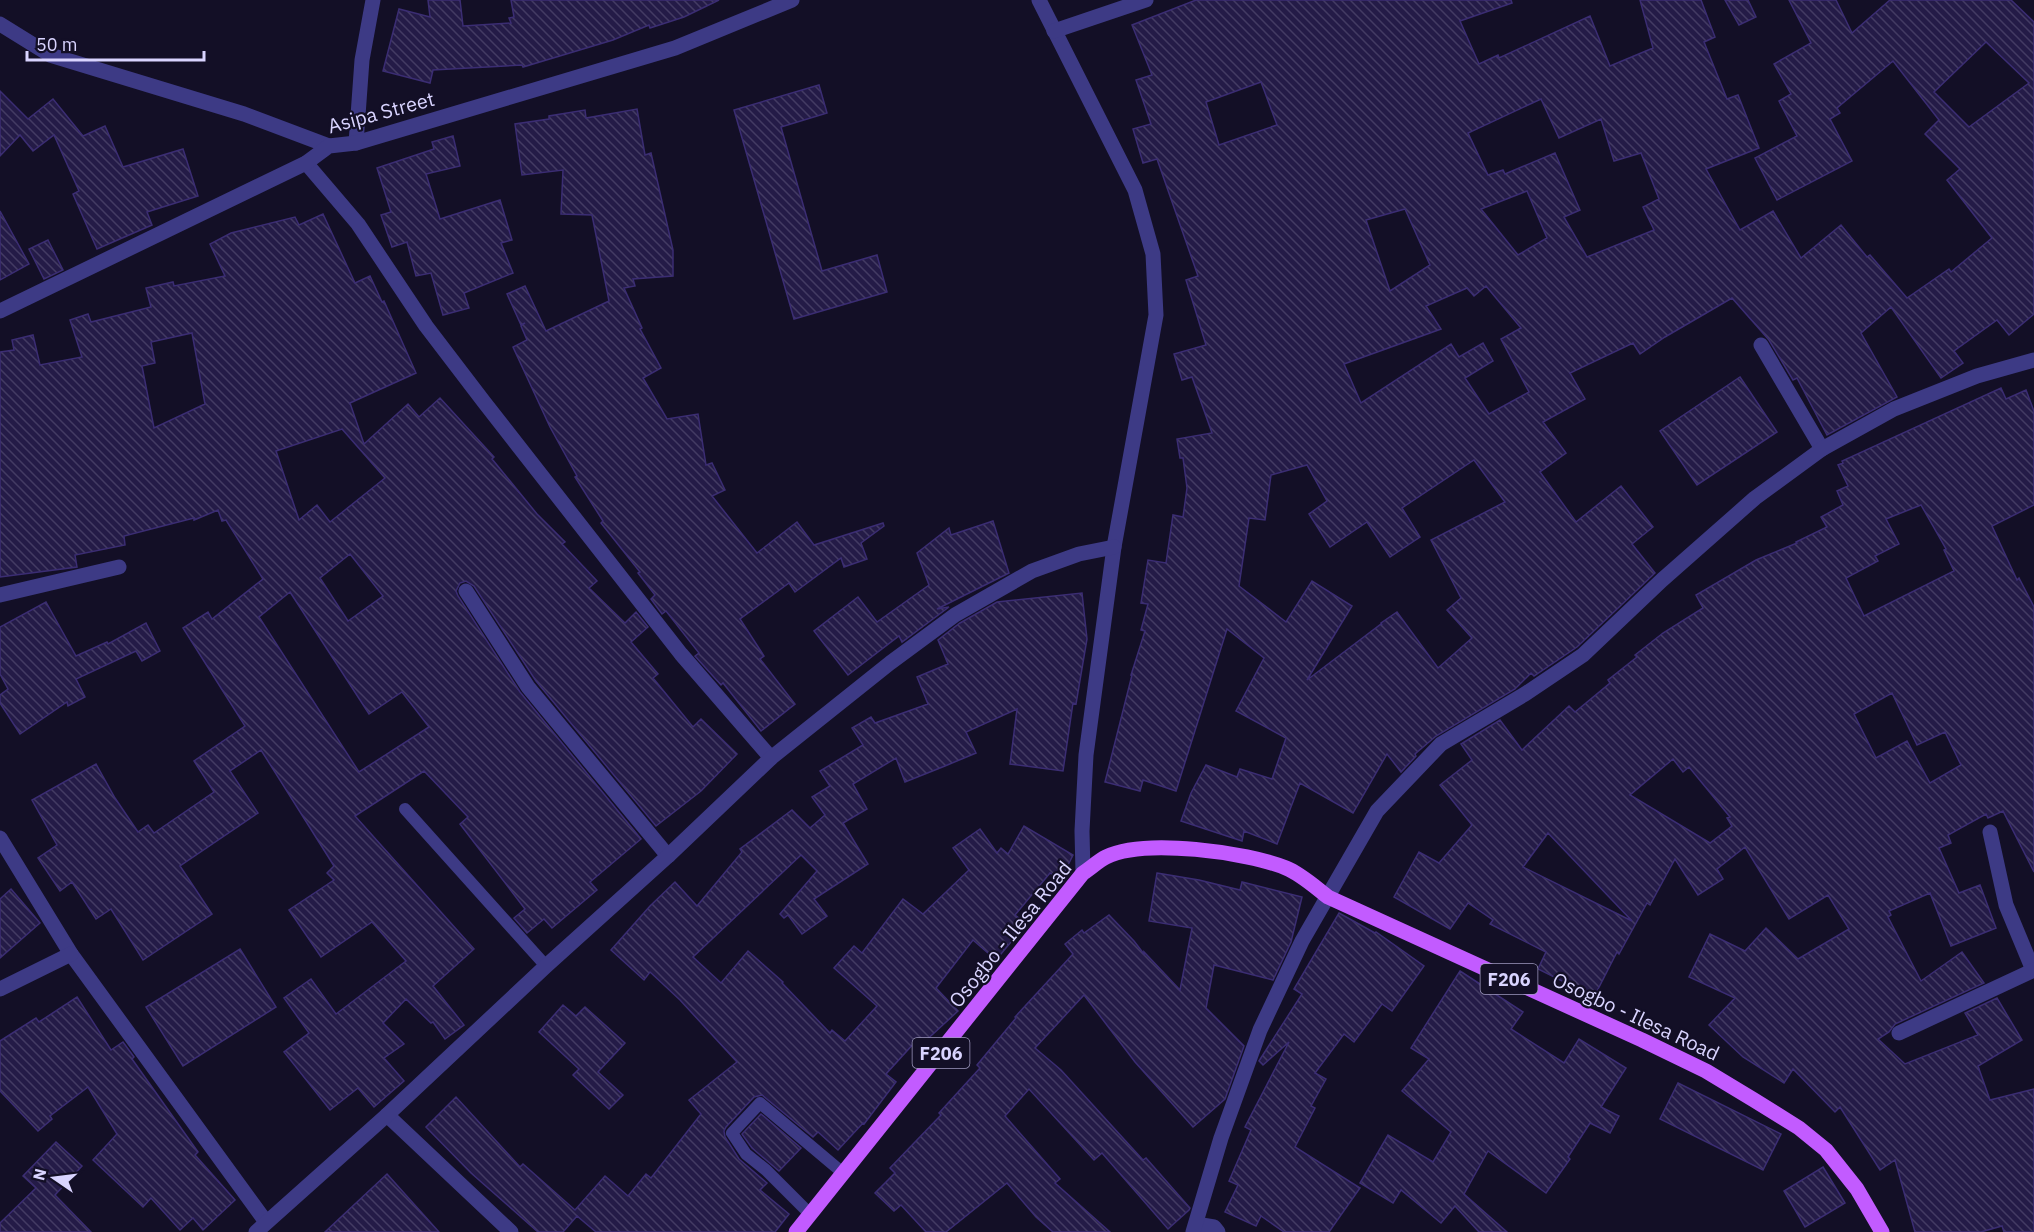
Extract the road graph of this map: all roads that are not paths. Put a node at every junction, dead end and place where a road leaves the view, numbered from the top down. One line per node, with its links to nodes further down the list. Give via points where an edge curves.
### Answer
1 (373, 0): 7 (street, via 362,60)
2 (792, 0): 7 (street, Asipa Street, via 675,48)
3 (1039, 0): 6 (street)
4 (1146, 0): 6 (street)
5 (0, 24): 8 (street, via 50,55 244,114)
6 (1054, 31): 14 (street, via 1135,190 1153,254 1156,315)
7 (356, 143): 8 (street, Asipa Street)
8 (329, 146): 9 (street, Asipa Street)
9 (306, 162): 10 (street, Asipa Street); 18 (street, via 358,224 426,326 484,402 681,654)
10 (0, 311)
11 (1761, 345): 13 (street)
12 (2034, 360): 13 (street, via 1977,376 1894,409)
13 (1822, 449): 24 (street, via 1755,498 1583,655 1441,744 1377,811)
14 (1114, 547): 18 (street, via 1032,570 956,615); 23 (street, via 1086,754)
15 (120, 567): 17 (street)
16 (466, 591): 22 (street, via 528,687)
17 (0, 595)
18 (771, 758): 22 (street)
19 (405, 809): 26 (lane)
20 (1990, 832): 27 (street, via 2006,905)
21 (0, 838): 25 (street)
22 (668, 856): 26 (street)
23 (1083, 873): 24 (main road, Osogbo - Ilesa Road / F206, via 1107,857 1172,847 1249,857 1288,868); 31 (main road, Osogbo - Ilesa Road / F206)
24 (1328, 897): 34 (street, via 1302,941 1260,1030 1221,1138); 38 (main road, Osogbo - Ilesa Road / F206, via 1642,1040 1735,1088 1826,1150 1857,1189)
25 (71, 954): 28 (street); 33 (street)
26 (546, 966): 30 (street)
27 (2034, 970): 29 (street)
28 (0, 989)
29 (1899, 1033)
30 (387, 1116): 33 (street); 35 (street)
31 (843, 1173): 32 (main road, Osogbo - Ilesa Road / F206); 32 (lane, via 760,1103 732,1133 746,1154)
32 (810, 1214): 36 (main road, Osogbo - Ilesa Road / F206)
33 (261, 1227)
34 (1195, 1228): 37 (street, via 1214,1227)
35 (511, 1232)
36 (796, 1232)
37 (1218, 1232)
38 (1882, 1232)

